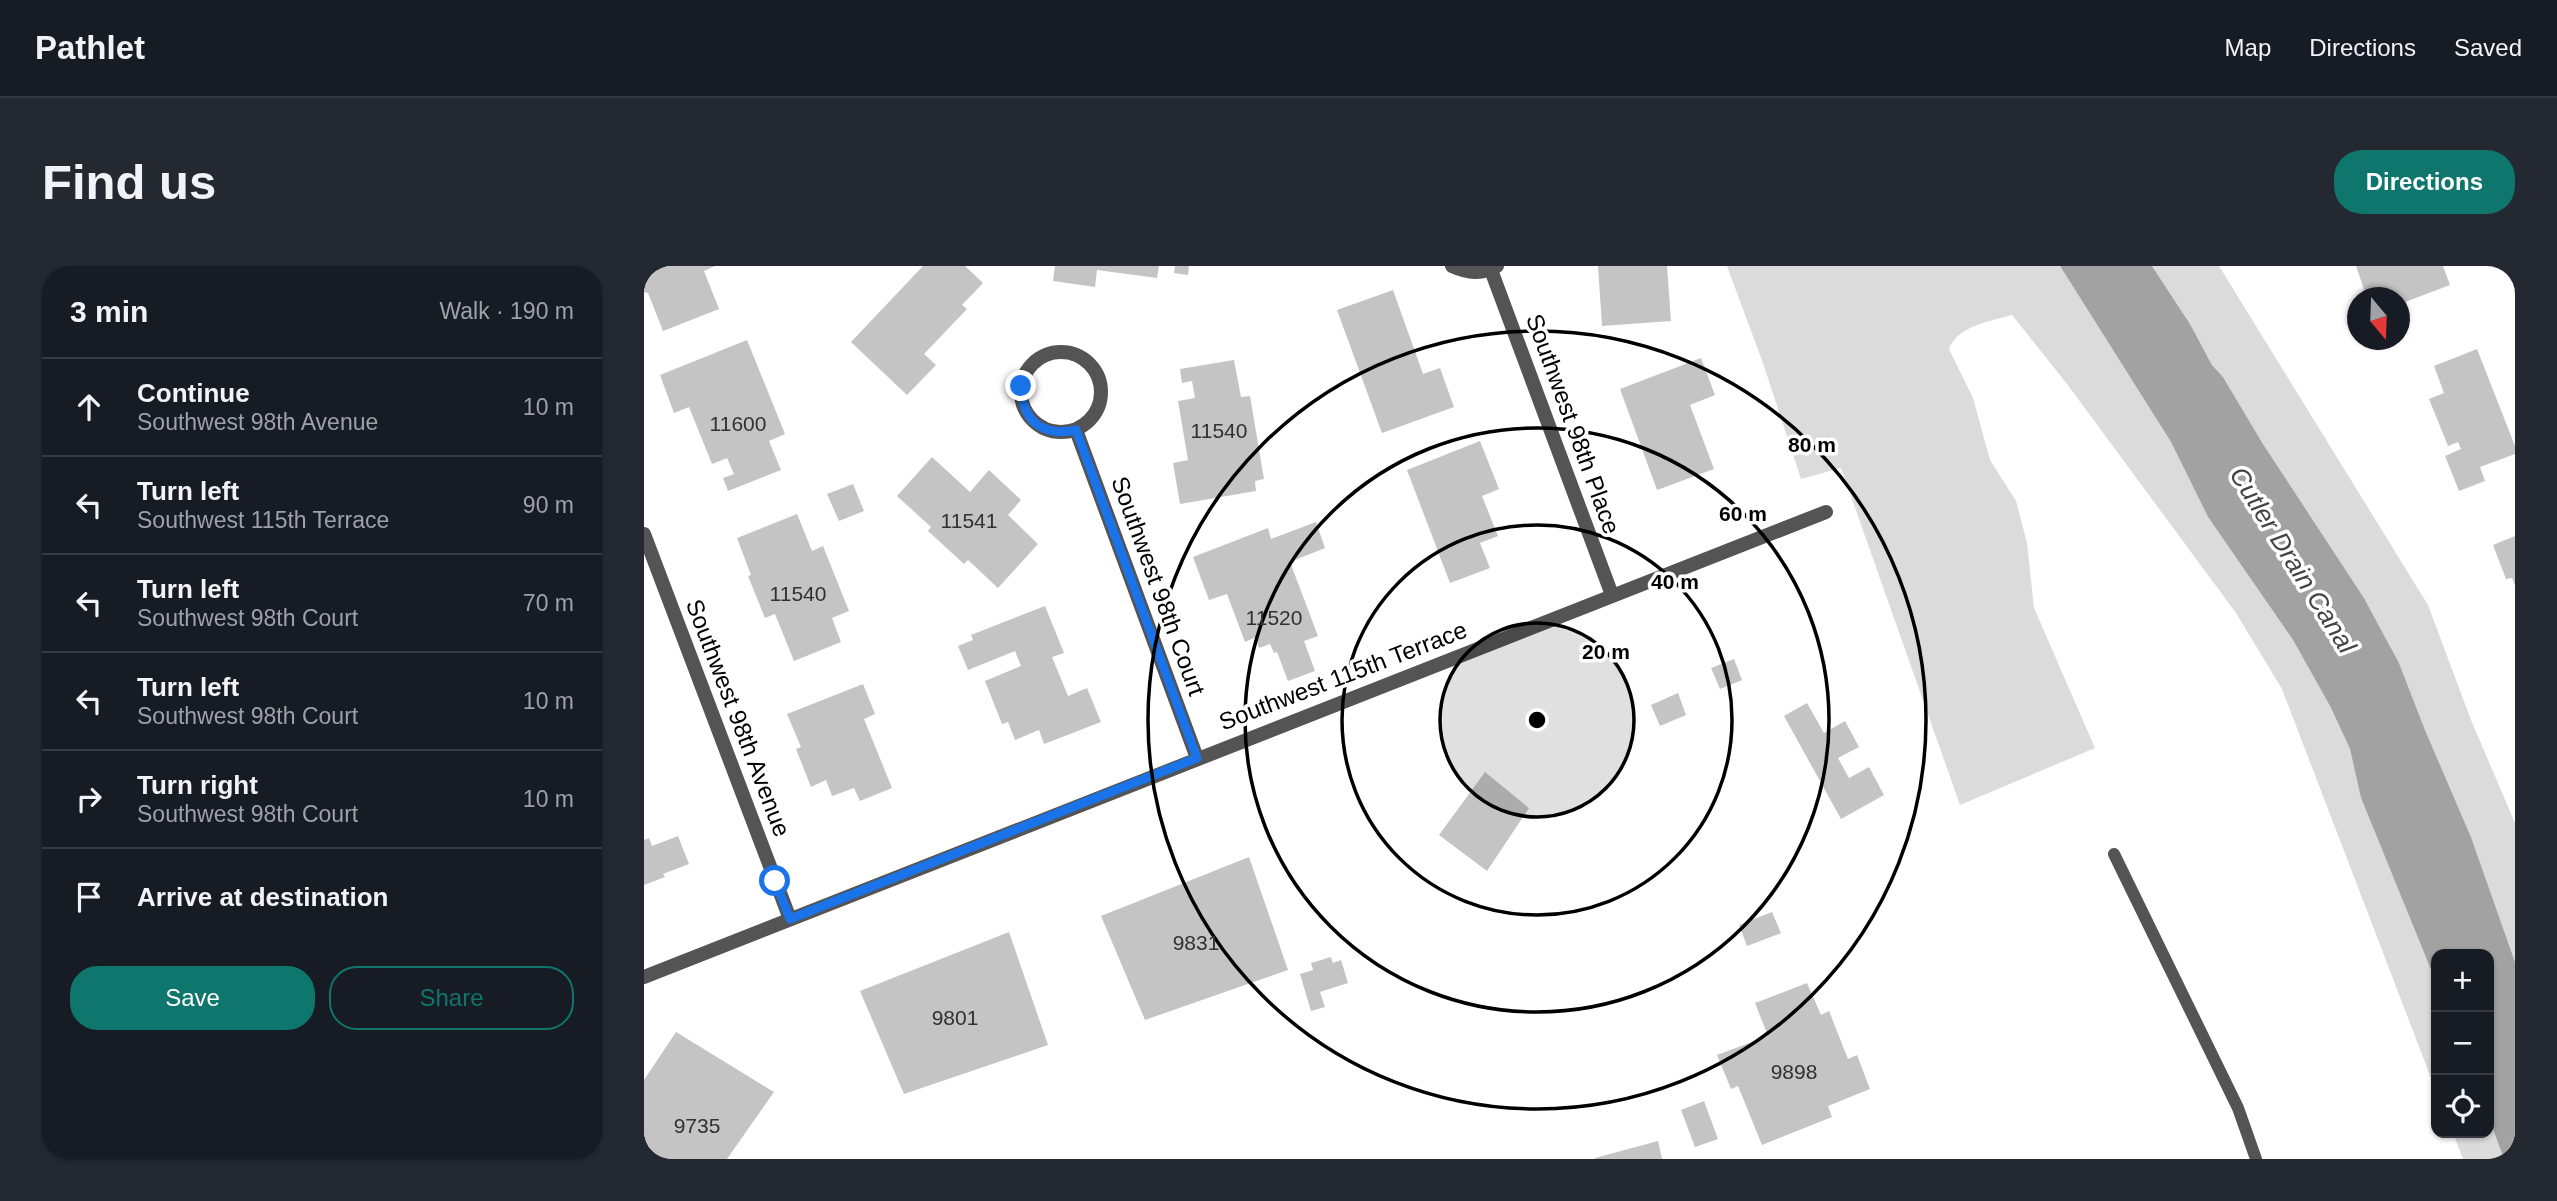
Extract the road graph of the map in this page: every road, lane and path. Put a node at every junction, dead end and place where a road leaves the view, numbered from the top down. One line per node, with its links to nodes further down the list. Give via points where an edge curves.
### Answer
1 (1452, 266): 2 (street, Southwest 98th Place, via 1477,273)
2 (1494, 268): 6 (street, Southwest 98th Place)
3 (1076, 430): 3 (street, via 1095,415 1101,403 1099,378 1084,359 1059,352 1047,355 1026,373 1021,400 1035,424 1048,431); 7 (street, Southwest 98th Court)
4 (1826, 512): 6 (street, Southwest 115th Terrace)
5 (644, 534): 9 (street, Southwest 98th Avenue)
6 (1612, 595): 7 (street, Southwest 115th Terrace)
7 (1197, 758): 9 (street, Southwest 115th Terrace)
8 (2114, 854): 11 (lane, via 2238,1108)
9 (790, 919): 10 (street, Southwest 115th Terrace)
10 (644, 977)
11 (2256, 1159)

